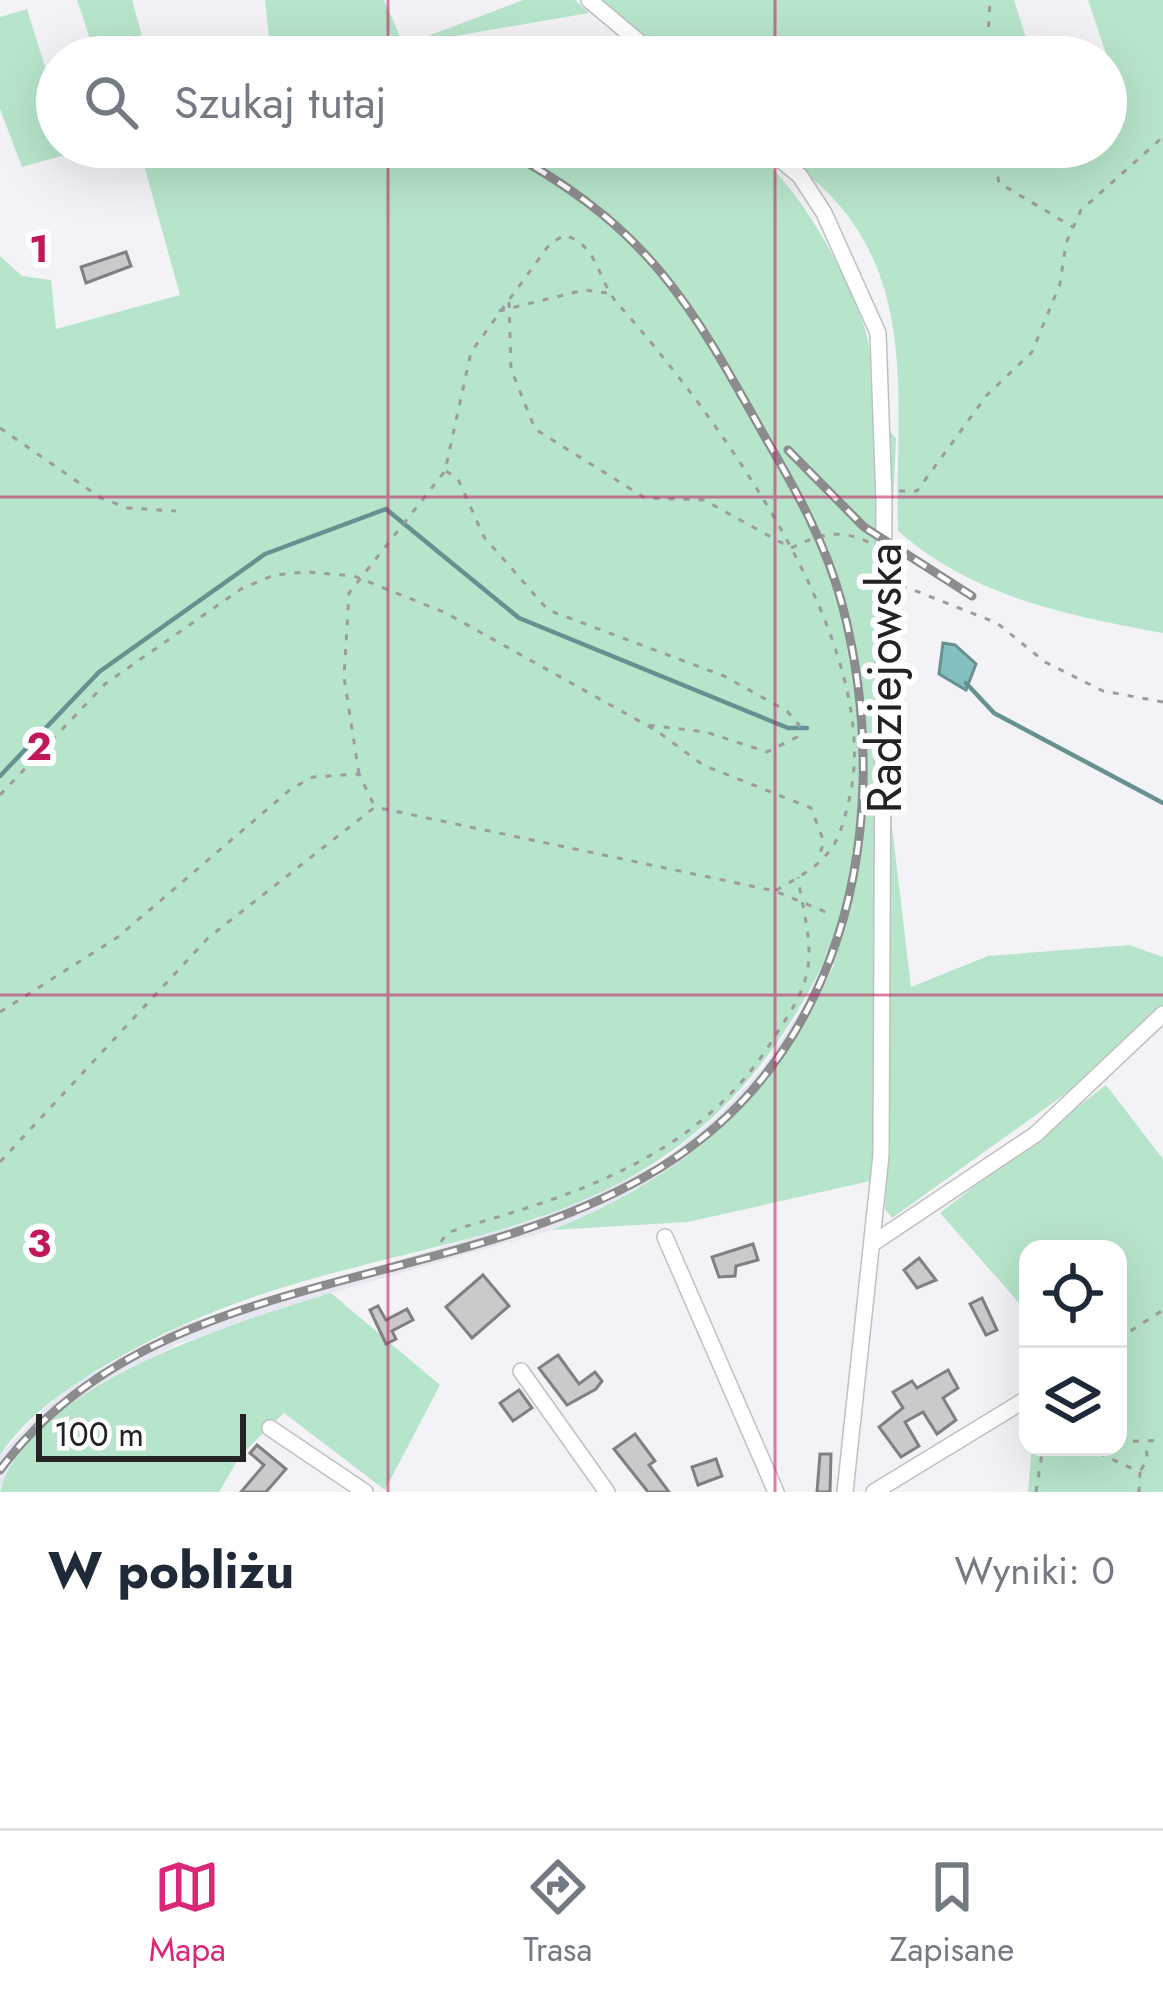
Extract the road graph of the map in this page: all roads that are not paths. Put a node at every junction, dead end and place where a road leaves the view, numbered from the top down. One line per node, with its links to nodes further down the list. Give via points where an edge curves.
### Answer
1 (589, 0): 2 (street)
2 (632, 36)
3 (790, 168): 6 (street, Radziejowska, via 824,213 878,333 884,1064)
4 (1163, 1014): 6 (street, via 1036,1134)
5 (665, 1237): 12 (street)
6 (872, 1244): 13 (street, Radziejowska)
7 (521, 1371): 11 (street)
8 (1019, 1403): 14 (street)
9 (270, 1427): 10 (street)
10 (365, 1492)
11 (607, 1492)
12 (776, 1492)
13 (844, 1492)
14 (874, 1492)

